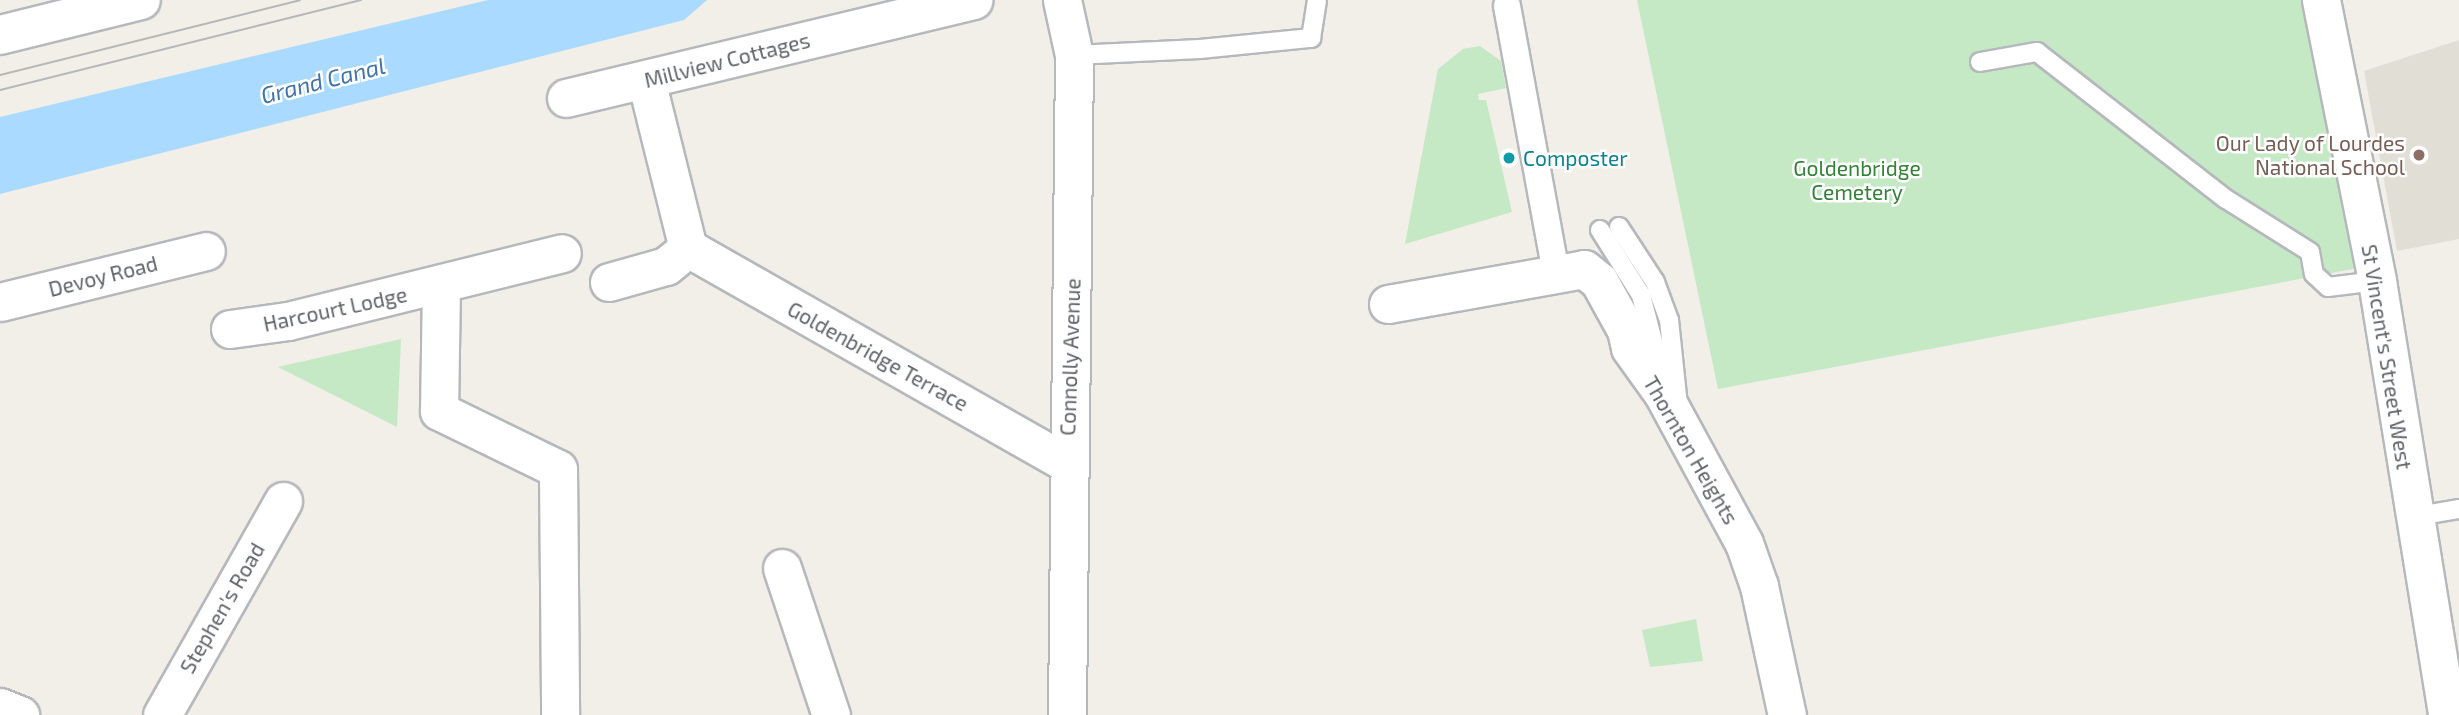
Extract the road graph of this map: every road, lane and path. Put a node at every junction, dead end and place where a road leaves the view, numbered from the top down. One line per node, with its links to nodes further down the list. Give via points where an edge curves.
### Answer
1 (141, 0): 7 (main road)
2 (973, 0): 10 (street, Millview Cottages)
3 (1062, 0): 8 (street, Connolly Avenue)
4 (1317, 0): 8 (lane, via 1311,38 1200,50)
5 (2326, 1): 18 (street, St Vincent's Street West)
6 (1507, 6): 17 (street)
7 (0, 35)
8 (1074, 55): 25 (street, Connolly Avenue)
9 (1980, 62): 18 (lane, via 2037,52 2226,199 2310,252 2314,274 2328,287)
10 (646, 80): 11 (street, Millview Cottages); 14 (street)
11 (566, 98)
12 (1619, 227): 24 (lane, via 1655,282 1669,320 1678,376)
13 (1600, 230): 24 (lane, via 1641,295)
14 (688, 248): 19 (street, via 666,266); 25 (street, Goldenbridge Terrace)
15 (206, 251): 21 (street, Devoy Road)
16 (562, 253): 20 (street, Harcourt Lodge)
17 (1556, 272): 22 (street, Thornton Heights); 24 (street, Thornton Heights, via 1584,269 1599,281 1626,330 1630,348)
18 (2377, 281): 28 (street, St Vincent's Street West)
19 (609, 282)
20 (441, 286): 23 (street, Harcourt Lodge, via 288,321); 33 (street, via 439,411 558,469)
21 (0, 302)
22 (1388, 304)
23 (230, 328)
24 (1670, 406): 36 (street, Thornton Heights, via 1744,543 1759,586)
25 (1067, 463): 35 (street, Connolly Avenue)
26 (283, 501): 32 (street, Stephen's Road)
27 (2459, 509): 28 (lane)
28 (2413, 517): 37 (street, St Vincent's Street West)
29 (782, 568): 34 (street)
30 (0, 707): 31 (street)
31 (20, 715)
32 (162, 715)
33 (560, 715)
34 (831, 715)
35 (1067, 715)
36 (1787, 715)
37 (2447, 715)

